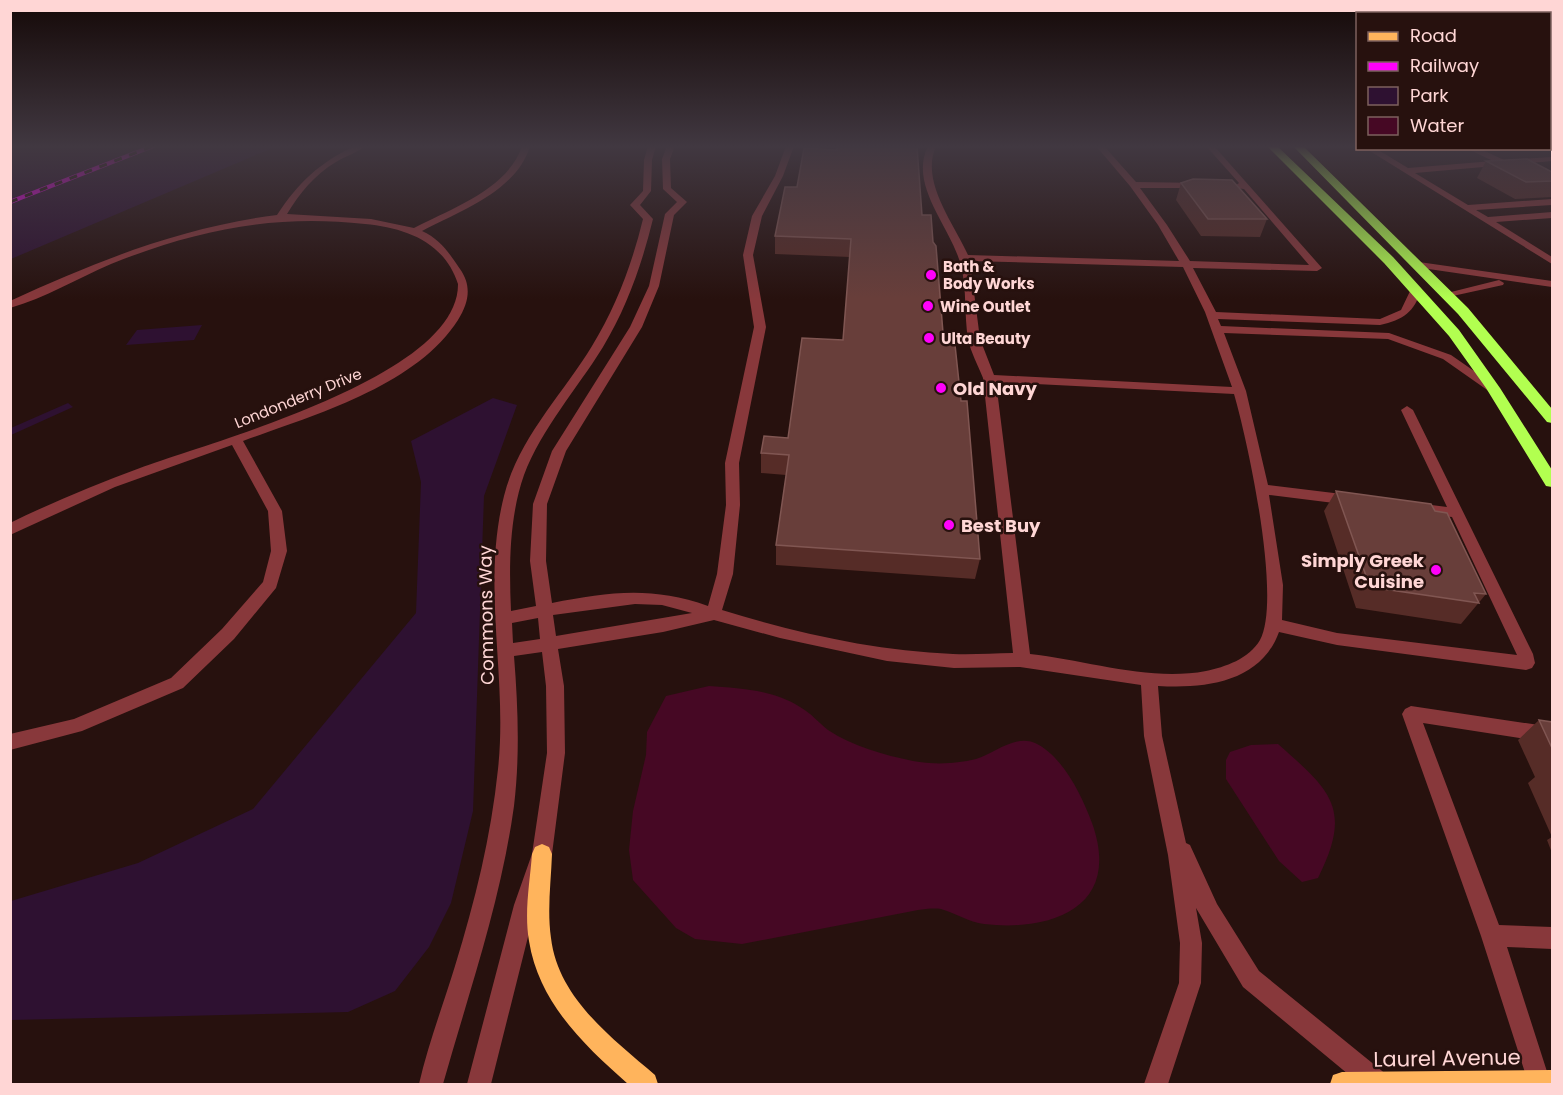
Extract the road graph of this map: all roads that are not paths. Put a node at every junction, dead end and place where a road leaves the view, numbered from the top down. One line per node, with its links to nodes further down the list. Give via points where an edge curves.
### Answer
1 (292, 197): 14 (street)
2 (478, 197): 15 (street)
3 (641, 197): 40 (street, Commons Way, via 635,205 648,219 631,281 598,346 520,466 504,529)
4 (676, 197): 38 (street, via 682,202 670,214 654,286 636,327 559,451 545,485 538,525)
5 (767, 197): 39 (street, via 757,216 748,255 760,327 732,463 733,505 725,574)
6 (935, 197): 16 (street)
7 (1144, 197): 19 (street, via 1164,223)
8 (1256, 197): 19 (street, via 1317,268)
9 (1323, 197): 22 (highway)
10 (1350, 197): 18 (highway)
11 (1449, 197): 13 (street)
12 (1552, 209): 13 (street); 13 (street)
13 (1477, 214): 17 (street)
14 (281, 217): 15 (street, Londonderry Drive, via 374,222); 24 (street, Londonderry Drive, via 222,225 161,240)
15 (417, 230): 31 (street, Londonderry Drive, via 437,243 463,284 460,309 434,342 386,376 331,404)
16 (964, 258): 19 (street); 26 (street, via 974,342)
17 (1552, 261)
18 (1419, 265): 20 (street); 23 (highway)
19 (1189, 267): 25 (street)
20 (1523, 280): 21 (street); 23 (street, via 1482,284)
21 (1552, 284)
22 (1416, 289): 25 (street, via 1413,305 1399,318 1380,322); 27 (highway)
23 (1448, 294): 30 (highway, via 1520,374)
24 (10, 305)
25 (1216, 322): 27 (street, via 1389,336 1447,357); 28 (street)
26 (989, 378): 28 (street); 44 (street)
27 (1494, 389): 32 (highway)
28 (1240, 391): 33 (street)
29 (1407, 410): 36 (street)
30 (1552, 419)
31 (236, 440): 37 (street, Londonderry Drive, via 44,511); 47 (street, via 275,511 279,551 270,584 228,634 177,683 76,726)
32 (1552, 482)
33 (1262, 489): 34 (street); 41 (street, via 1276,586)
34 (1365, 502)
35 (1400, 506): 36 (street)
36 (1458, 513): 41 (street, via 1526,654 1526,663 1337,639)
37 (10, 530)
38 (544, 611): 39 (street, via 655,598 679,601); 40 (street); 42 (street)
39 (713, 614): 42 (street, via 663,626); 44 (street, via 885,654 953,661)
40 (501, 619): 43 (street, Commons Way)
41 (1273, 624): 45 (street, via 1258,656 1238,670 1209,677)
42 (550, 643): 43 (street); 49 (street, via 556,753)
43 (504, 651): 53 (street, Commons Way, via 509,731 505,800 486,893)
44 (1022, 660): 45 (street)
45 (1149, 678): 48 (street)
46 (1552, 735): 50 (street, via 1411,714)
47 (10, 742)
48 (1166, 804): 56 (street, via 1191,943 1190,983); 58 (street, via 1209,912 1251,979)
49 (542, 854): 54 (street); 55 (main road, via 540,940 560,995 579,1022)
50 (1492, 936): 51 (street); 52 (street)
51 (1552, 938)
52 (1546, 1082): 58 (main road, Laurel Avenue)
53 (431, 1084)
54 (479, 1084)
55 (646, 1084)
56 (1156, 1084)
57 (1342, 1084): 58 (main road, Laurel Avenue)
58 (1378, 1084)

